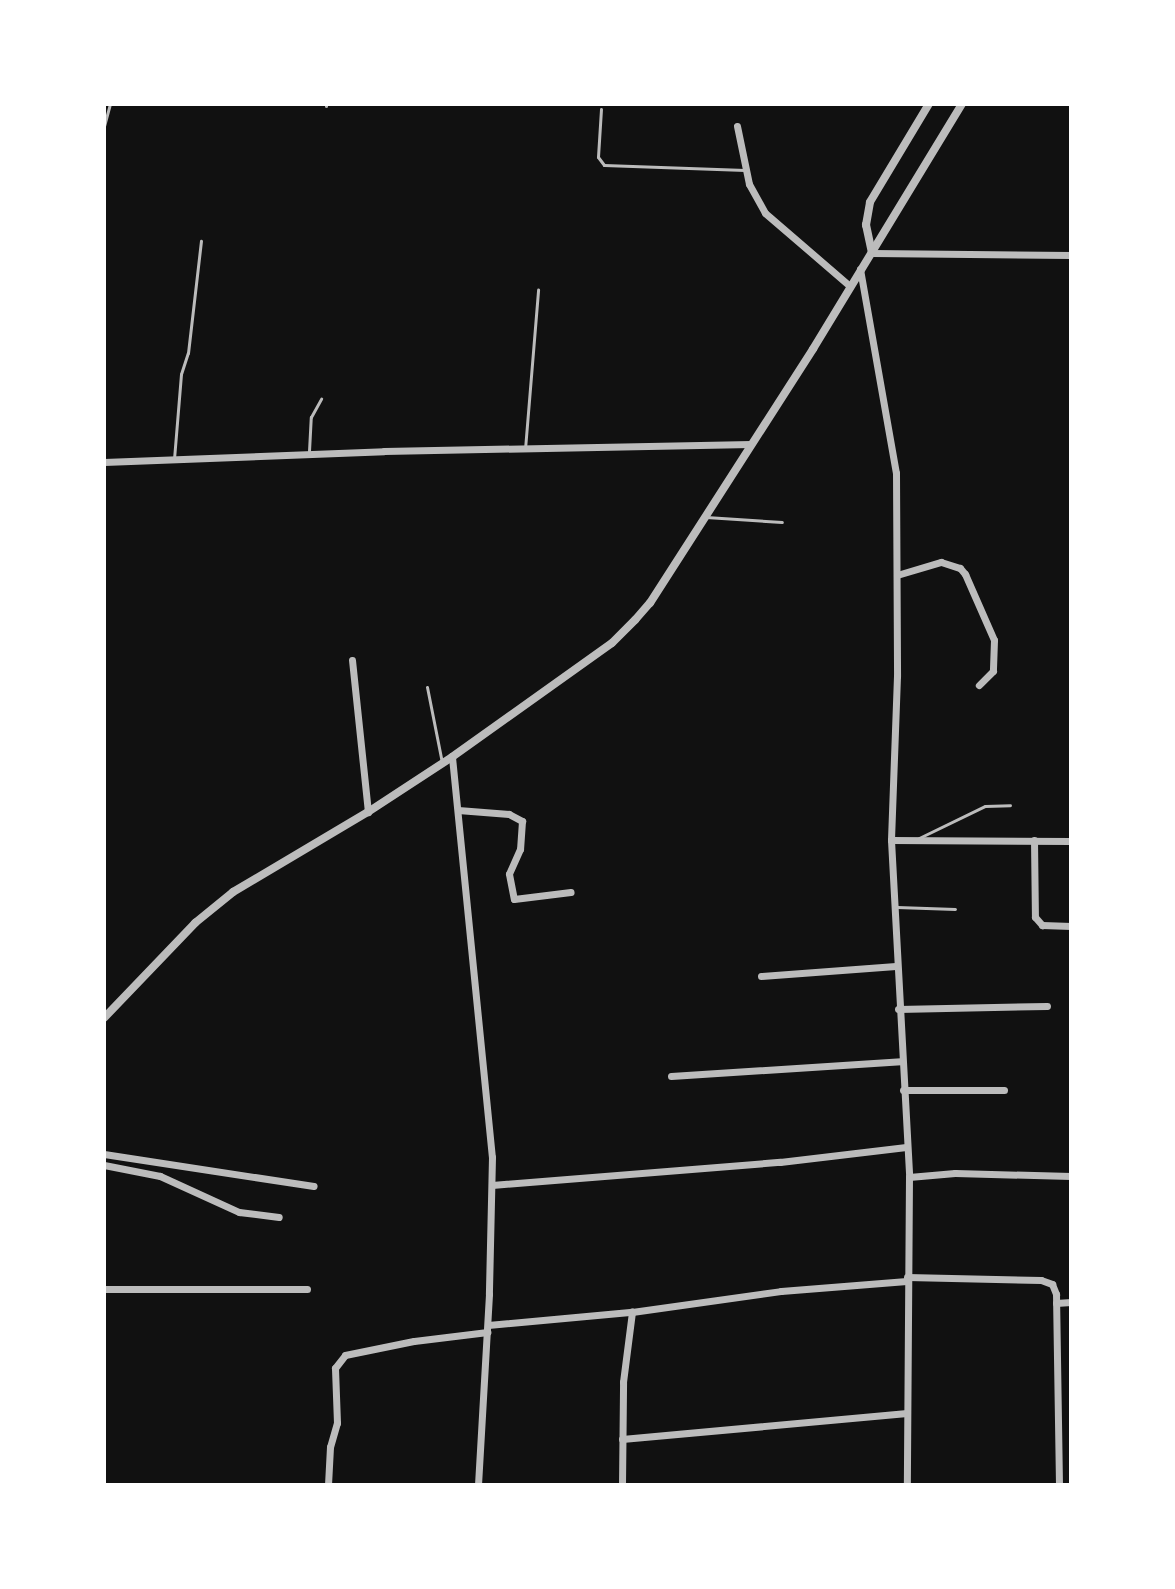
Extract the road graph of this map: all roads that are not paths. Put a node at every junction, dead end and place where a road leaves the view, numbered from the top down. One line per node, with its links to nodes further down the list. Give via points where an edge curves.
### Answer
1 (110, 104): 5 (lane)
2 (929, 104): 9 (street, via 870,202 866,225)
3 (962, 104): 9 (street)
4 (601, 109): 7 (lane, via 598,157 604,165)
5 (104, 126)
6 (737, 126): 7 (street)
7 (745, 170): 12 (street, via 765,213)
8 (201, 241): 18 (lane)
9 (872, 253): 10 (street); 11 (street)
10 (1071, 255)
11 (860, 269): 12 (street); 22 (street, via 896,473)
12 (850, 286): 15 (street)
13 (538, 290): 16 (lane)
14 (321, 399): 17 (lane, via 311,417)
15 (751, 444): 16 (street); 20 (street)
16 (525, 449): 17 (street)
17 (309, 455): 18 (street)
18 (174, 460): 19 (street)
19 (104, 462)
20 (704, 517): 21 (lane); 26 (street, via 650,603 612,643)
21 (782, 522)
22 (897, 575): 24 (street, via 941,562 965,574 994,640 993,671); 31 (street)
23 (352, 660): 30 (street)
24 (979, 685)
25 (427, 687): 27 (lane)
26 (452, 757): 27 (street); 29 (street)
27 (442, 763): 30 (street)
28 (1010, 805): 32 (lane, via 980,808)
29 (458, 810): 35 (street, via 509,814 522,821 520,849 509,874 514,899); 53 (street)
30 (368, 812): 43 (street, via 233,892 195,923)
31 (891, 840): 32 (street); 36 (street)
32 (915, 840): 33 (street)
33 (1034, 840): 34 (street); 38 (street, via 1035,917 1042,925)
34 (1071, 841)
35 (571, 892)
36 (893, 907): 37 (lane); 39 (street)
37 (955, 909)
38 (1071, 926)
39 (896, 966): 40 (street); 42 (street)
40 (761, 976)
41 (1047, 1006): 42 (street)
42 (898, 1009): 44 (street)
43 (104, 1018)
44 (901, 1061): 45 (street); 46 (street)
45 (671, 1076)
46 (903, 1090): 47 (street); 48 (street)
47 (1004, 1090)
48 (906, 1147): 52 (street); 53 (street)
49 (104, 1154): 54 (street)
50 (104, 1165): 55 (street, via 174,1181 239,1212)
51 (1071, 1176): 52 (street)
52 (909, 1177): 56 (street)
53 (492, 1185): 62 (street)
54 (314, 1186)
55 (279, 1217)
56 (907, 1279): 60 (street, via 1048,1281 1055,1288); 61 (street); 63 (street)
57 (104, 1289): 58 (street)
58 (307, 1289)
59 (1071, 1302): 60 (street)
60 (1056, 1303): 69 (street)
61 (632, 1312): 62 (street); 64 (street)
62 (488, 1328): 65 (street, via 345,1355 335,1368 337,1423); 66 (street)
63 (907, 1413): 64 (street); 68 (street)
64 (622, 1439): 67 (street)
65 (328, 1485)
66 (478, 1485)
67 (622, 1485)
68 (907, 1485)
69 (1059, 1485)

